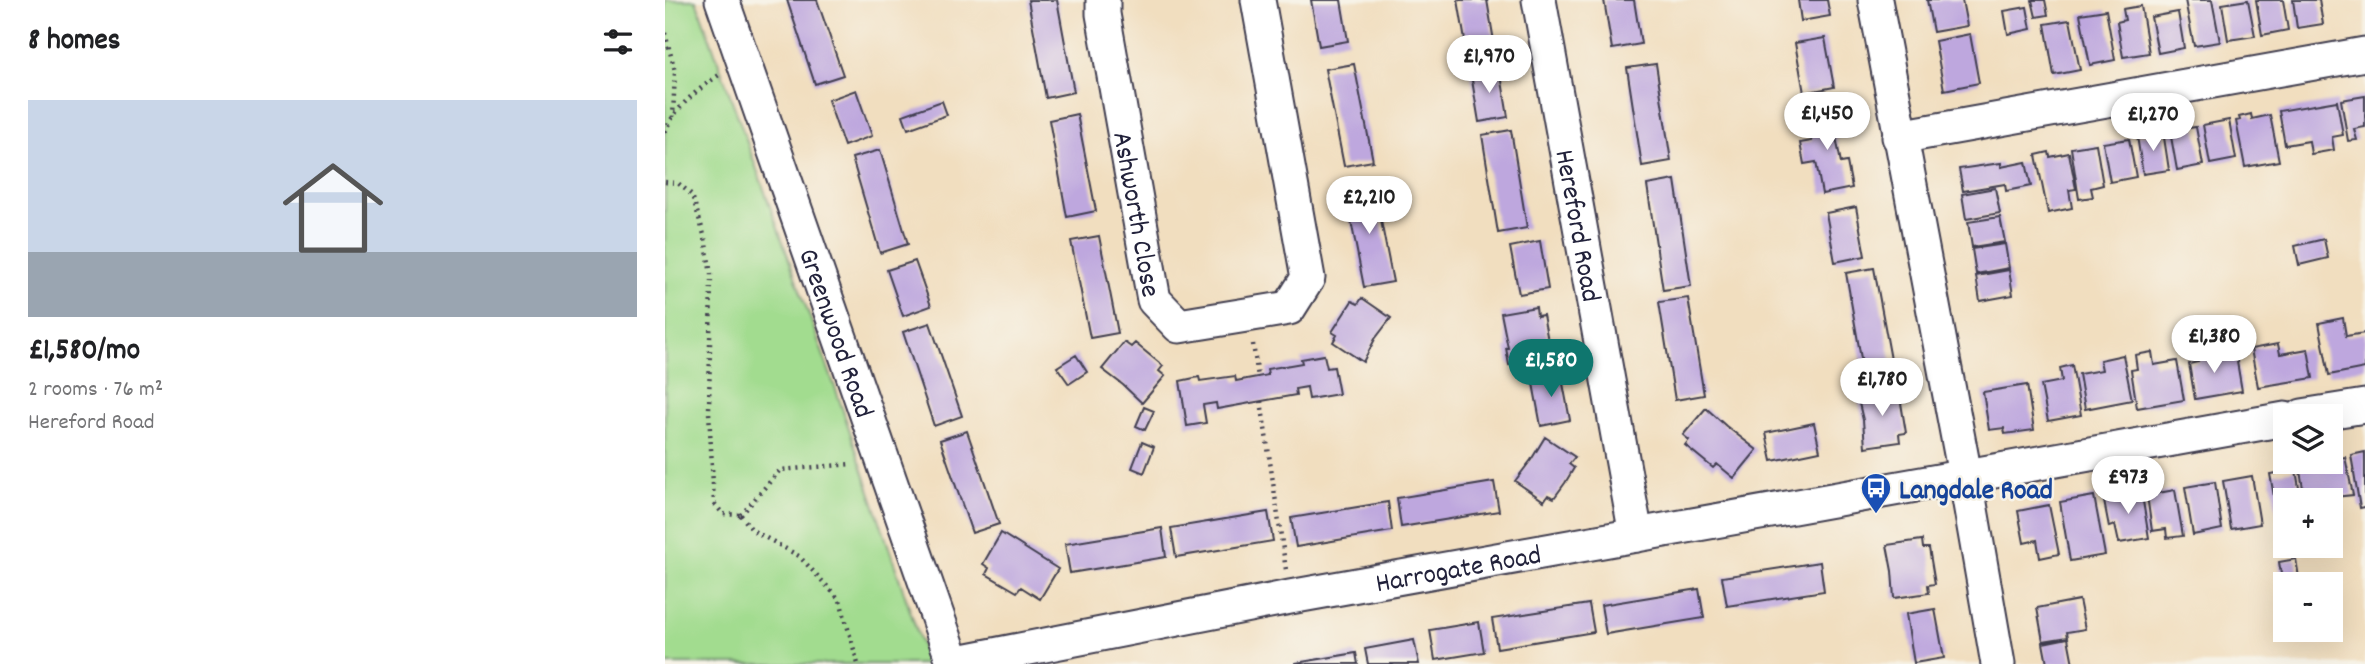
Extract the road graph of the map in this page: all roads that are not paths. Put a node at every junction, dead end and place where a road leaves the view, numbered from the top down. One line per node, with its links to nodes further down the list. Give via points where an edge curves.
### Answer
1 (722, 0): 13 (street, Greenwood Road)
2 (1104, 0): 3 (street, Ashworth Close, via 1154,300 1179,326 1289,308 1308,278)
3 (1258, 0)
4 (1539, 0): 12 (street, Hereford Road)
5 (1875, 0): 7 (street)
6 (2365, 54): 7 (street)
7 (1899, 137): 11 (street)
8 (2365, 405): 9 (street)
9 (2343, 409)
10 (2273, 421): 11 (street, Harrogate Road)
11 (1965, 475): 12 (street, Harrogate Road); 14 (street)
12 (1636, 535): 13 (street, Harrogate Road)
13 (953, 663)
14 (1998, 664)

